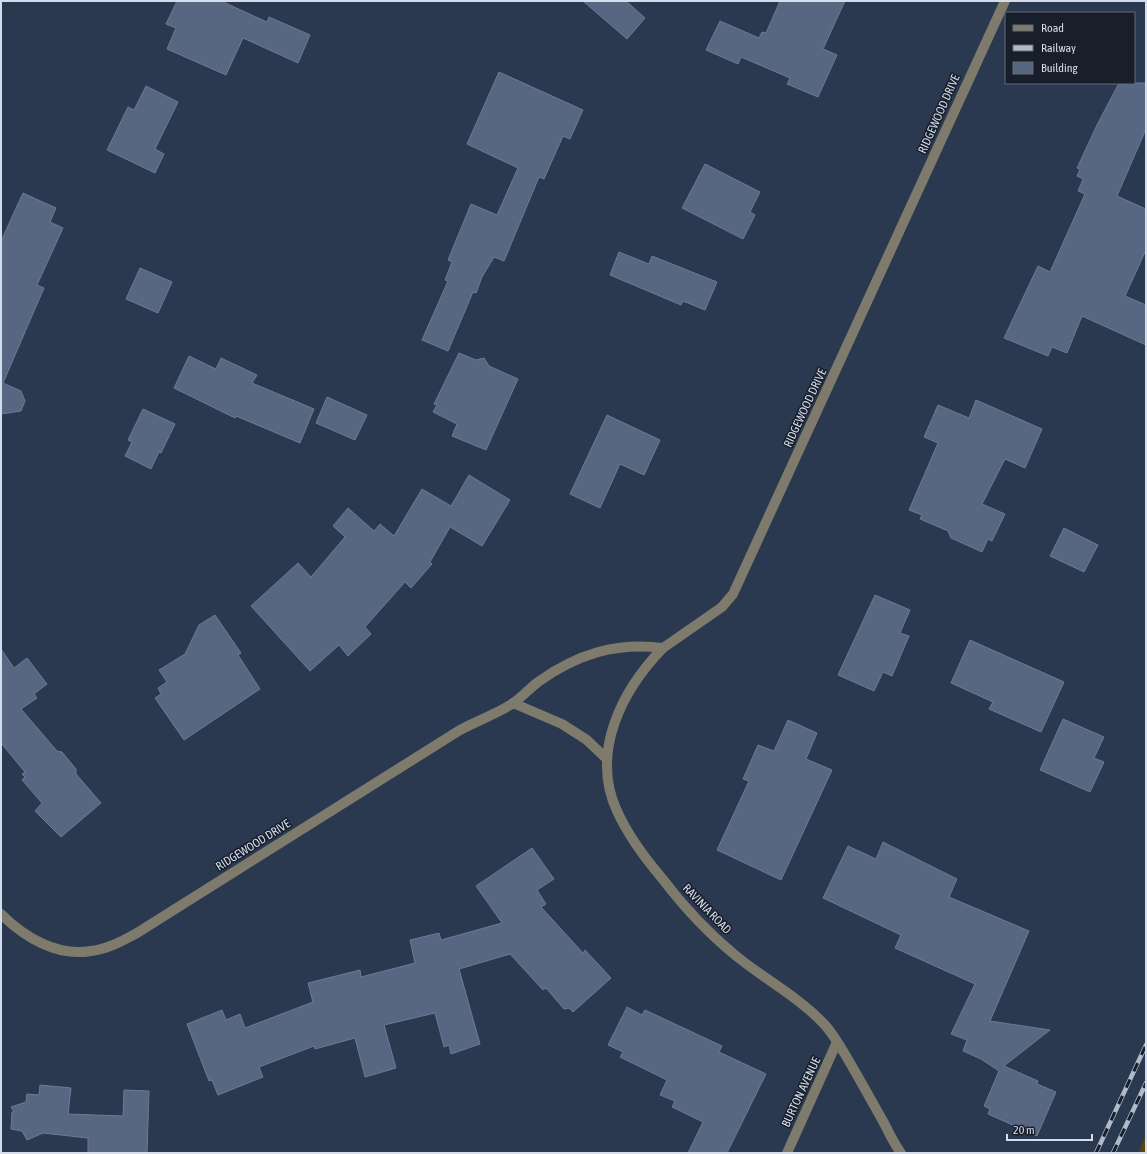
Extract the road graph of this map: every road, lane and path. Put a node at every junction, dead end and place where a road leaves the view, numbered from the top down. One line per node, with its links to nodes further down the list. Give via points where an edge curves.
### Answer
1 (1004, 1): 2 (street, RIDGEWOOD DRIVE, via 733,594 722,607)
2 (663, 648): 3 (street, RIDGEWOOD DRIVE, via 640,645 616,647 589,655 561,667); 4 (street, RAVINIA ROAD, via 648,664 621,705 610,733)
3 (513, 703): 4 (street, via 562,724 586,740); 5 (street, RIDGEWOOD DRIVE, via 460,730 143,929 111,946 90,952 64,951 39,943)
4 (607, 759): 6 (street, RAVINIA ROAD, via 610,786 617,810 648,861 683,906 736,956 814,1013 827,1026)
5 (1, 914)
6 (837, 1042): 7 (street, BURTON AVENUE); 8 (street, RAVINIA ROAD)
7 (787, 1153)
8 (901, 1153)

